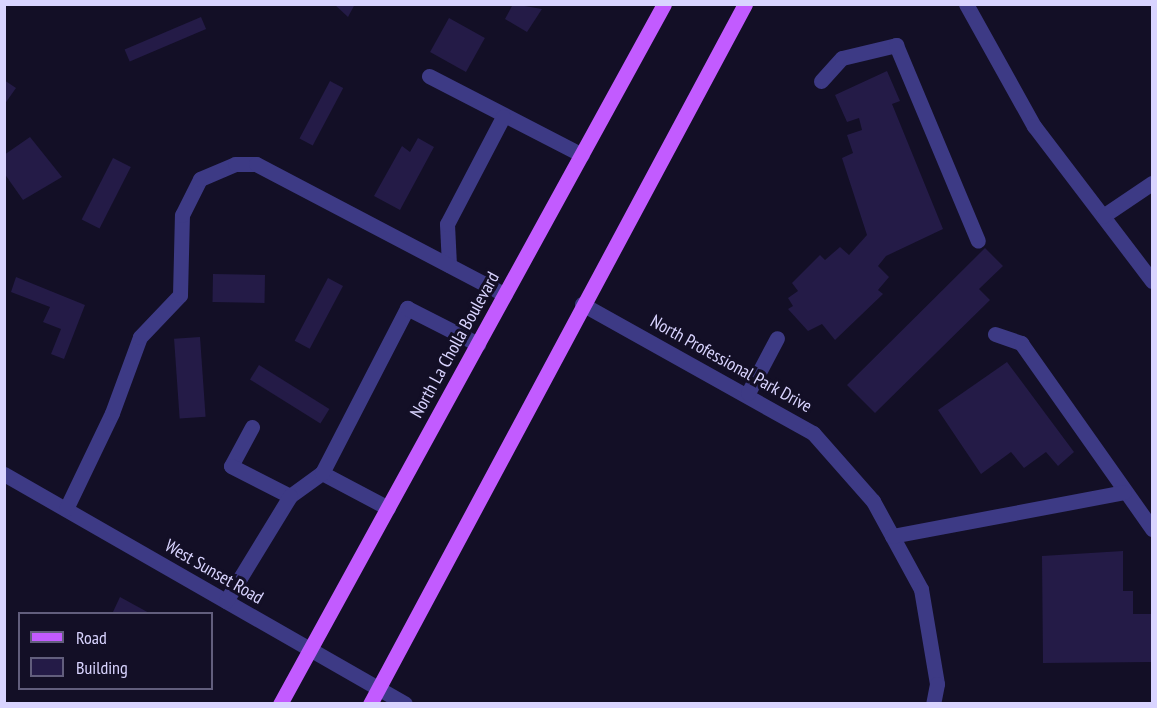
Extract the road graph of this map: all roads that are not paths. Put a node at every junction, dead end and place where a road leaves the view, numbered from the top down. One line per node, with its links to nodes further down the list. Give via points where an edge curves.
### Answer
1 (664, 4): 7 (main road, North La Cholla Boulevard)
2 (745, 4): 14 (main road)
3 (966, 4): 9 (street, via 1034,126)
4 (429, 76): 6 (street)
5 (821, 81): 10 (street, via 842,58 896,45)
6 (503, 117): 7 (street); 11 (street, via 447,224)
7 (582, 155): 13 (main road, North La Cholla Boulevard)
8 (1152, 183): 9 (street)
9 (1103, 216): 12 (street)
10 (978, 241)
11 (449, 265): 13 (street); 25 (street, via 256,164 235,164 200,179 182,215 180,295 140,337 112,413)
12 (1152, 281)
13 (505, 295): 17 (main road, North La Cholla Boulevard)
14 (582, 304): 18 (street, North Professional Park Drive); 30 (main road)
15 (995, 334): 22 (street, via 1021,343)
16 (777, 338): 18 (street)
17 (478, 344): 20 (street, via 407,308); 24 (main road, North La Cholla Boulevard)
18 (748, 393): 27 (street, North Professional Park Drive, via 813,433 873,501)
19 (252, 427): 23 (street, via 231,466)
20 (322, 473): 23 (street); 24 (street)
21 (4, 474): 25 (street, West Sunset Road)
22 (1124, 492): 26 (street); 27 (street)
23 (290, 496): 28 (street)
24 (387, 508): 29 (main road, North La Cholla Boulevard)
25 (66, 509): 28 (street, West Sunset Road)
26 (1152, 529)
27 (892, 536): 34 (street, North Professional Park Drive, via 921,589 937,684)
28 (226, 601): 29 (street, West Sunset Road)
29 (310, 649): 30 (street, West Sunset Road); 31 (main road, North La Cholla Boulevard)
30 (378, 688): 32 (main road); 33 (street, West Sunset Road)
31 (280, 704)
32 (370, 704)
33 (405, 704)
34 (933, 704)

